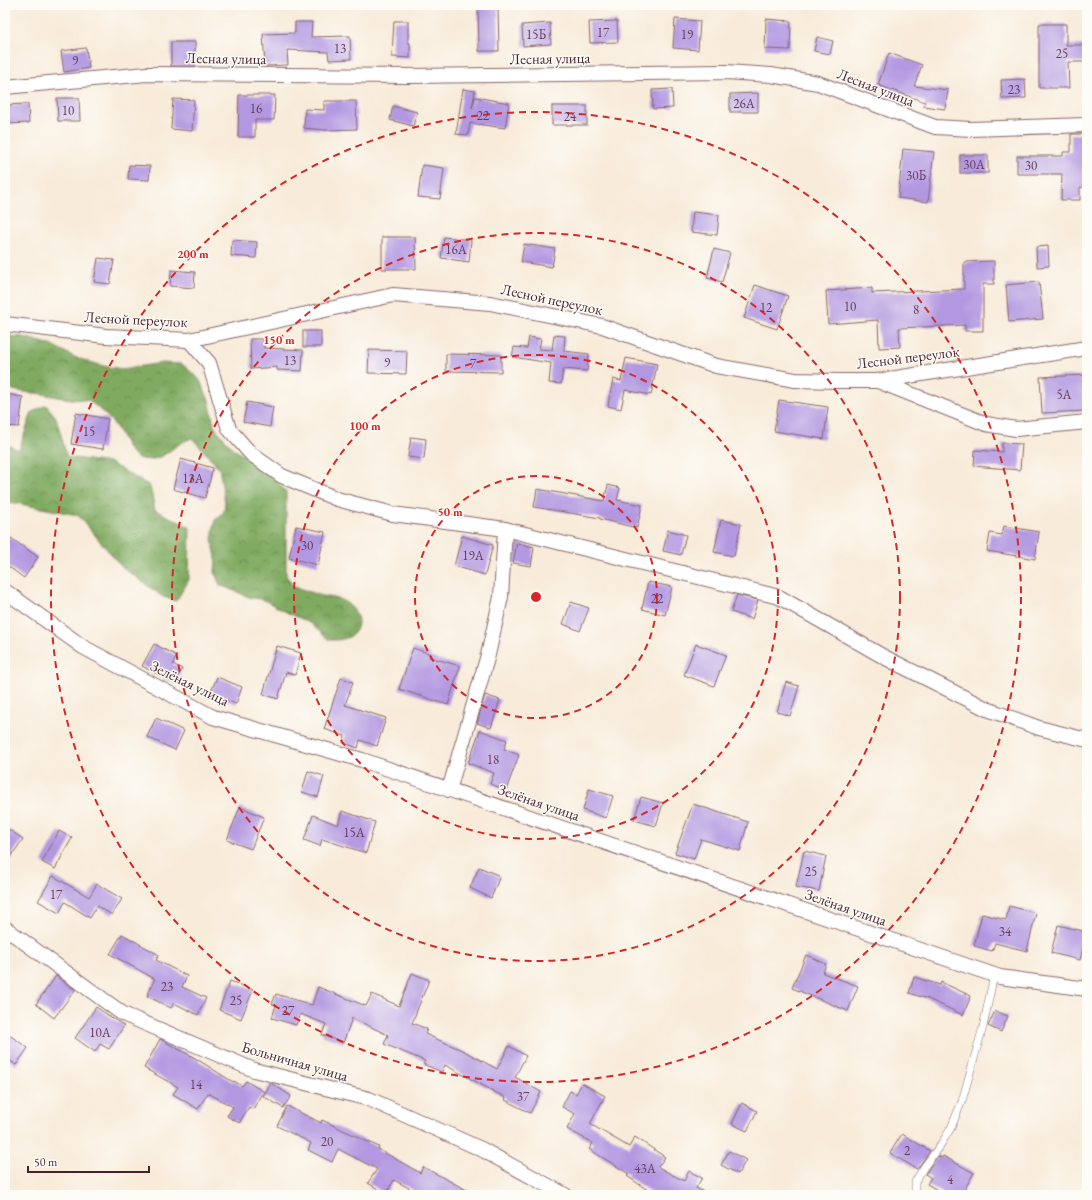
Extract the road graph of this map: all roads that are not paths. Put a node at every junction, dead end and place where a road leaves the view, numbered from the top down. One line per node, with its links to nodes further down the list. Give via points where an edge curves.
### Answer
1 (5, 87): 2 (street, Лесная улица, via 148,74 408,76 726,72 771,75 818,83 935,127 971,129)
2 (1087, 125)
3 (5, 324): 4 (street, Лесной переулок, via 106,336)
4 (189, 340): 6 (street, Лесной переулок, via 394,295 490,302 602,326 716,366 795,380); 8 (street, via 209,363 229,429 251,454 282,476 337,499 393,514)
5 (1087, 348): 6 (street, Лесной переулок)
6 (877, 381): 7 (street, via 986,424 1016,429)
7 (1087, 422)
8 (505, 529): 10 (street, via 779,597 884,657 987,709 1040,728); 11 (street, via 501,597 488,655)
9 (5, 591): 11 (street, Зелёная улица, via 83,647 213,716 362,760)
10 (1087, 740)
11 (449, 790): 13 (street, Зелёная улица)
12 (5, 928): 15 (street, Больничная улица, via 123,1014 254,1070 369,1099 481,1149)
13 (994, 975): 14 (street, Зелёная улица); 16 (lane, via 983,1027 962,1101 948,1134 915,1182)
14 (1087, 989)
15 (566, 1195)
16 (915, 1195)

